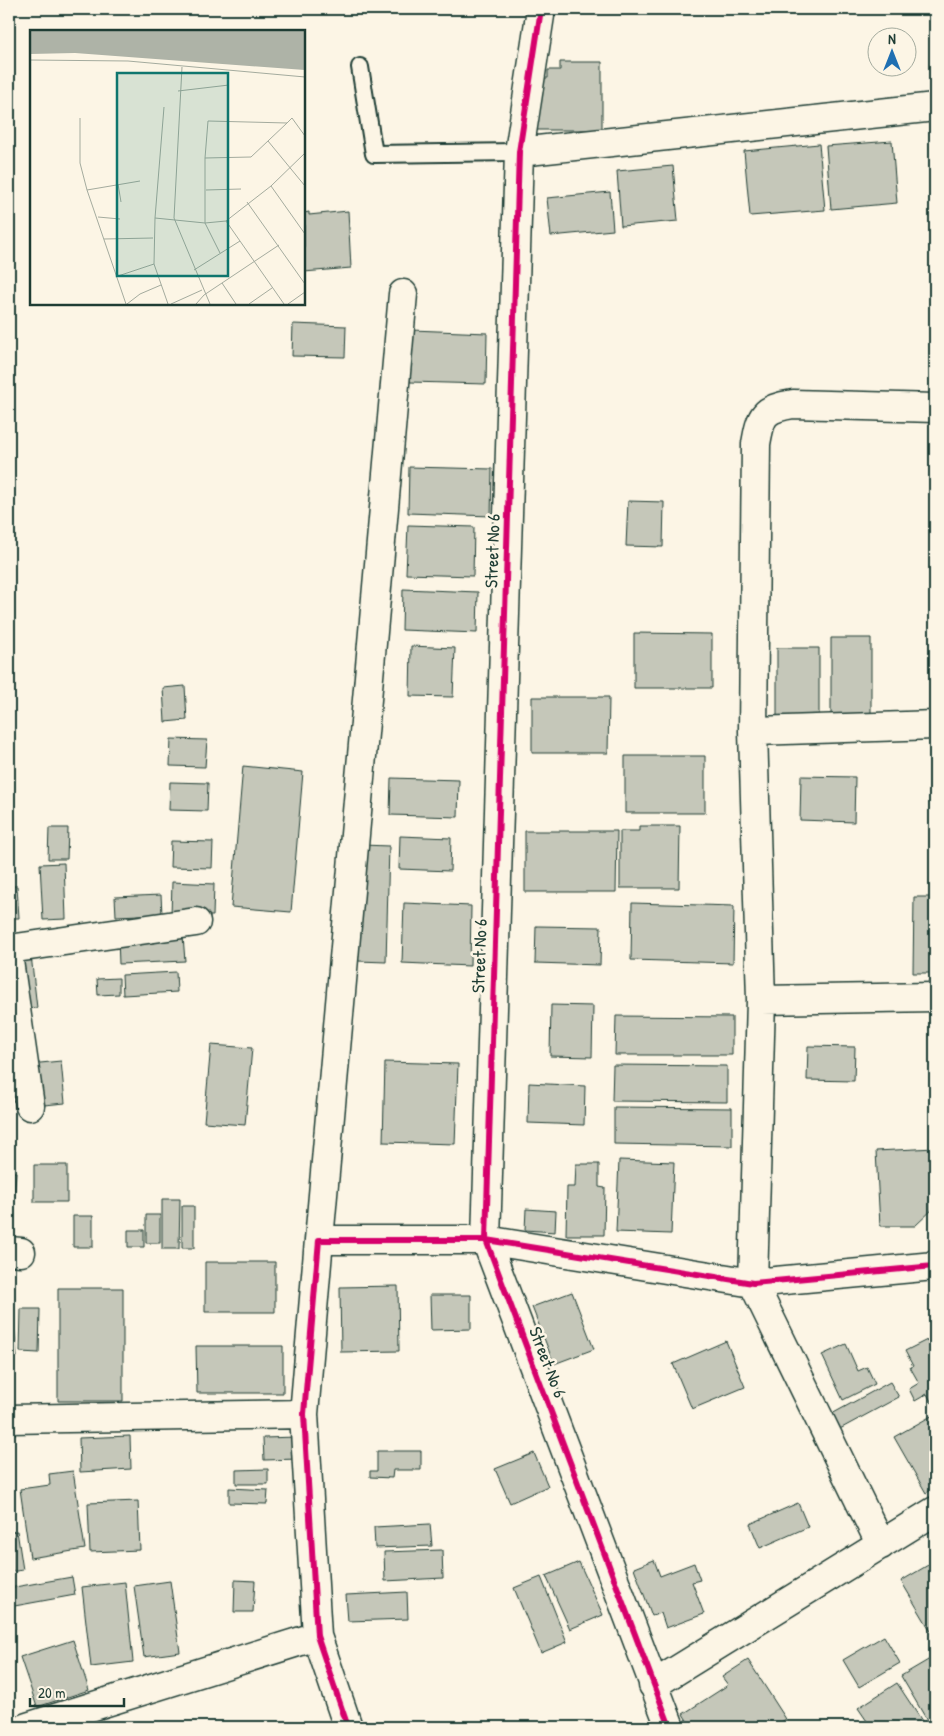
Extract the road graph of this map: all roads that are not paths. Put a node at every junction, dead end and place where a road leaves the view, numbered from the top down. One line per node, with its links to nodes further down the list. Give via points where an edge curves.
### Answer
1 (540, 9): 4 (street, Street No 6)
2 (360, 67): 4 (lane, via 374,154)
3 (935, 107): 4 (street)
4 (519, 152): 16 (street, Street No 6)
5 (403, 294): 15 (street)
6 (935, 408): 8 (street, via 793,404 773,407 760,420 756,444)
7 (935, 725): 8 (street)
8 (753, 731): 13 (street)
9 (196, 922): 10 (street)
10 (9, 949)
11 (9, 962): 14 (street)
12 (935, 996): 13 (street)
13 (761, 1000): 18 (street)
14 (30, 1106)
15 (319, 1240): 16 (street); 19 (street)
16 (486, 1240): 18 (street); 24 (street, Street No 6)
17 (935, 1266): 18 (street)
18 (753, 1283): 22 (street)
19 (304, 1414): 20 (street); 23 (street)
20 (9, 1419)
21 (935, 1511): 22 (street)
22 (881, 1545): 24 (street)
23 (318, 1636): 25 (street); 26 (street)
24 (654, 1686): 27 (street, Street No 6)
25 (27, 1727)
26 (348, 1727)
27 (670, 1727)

